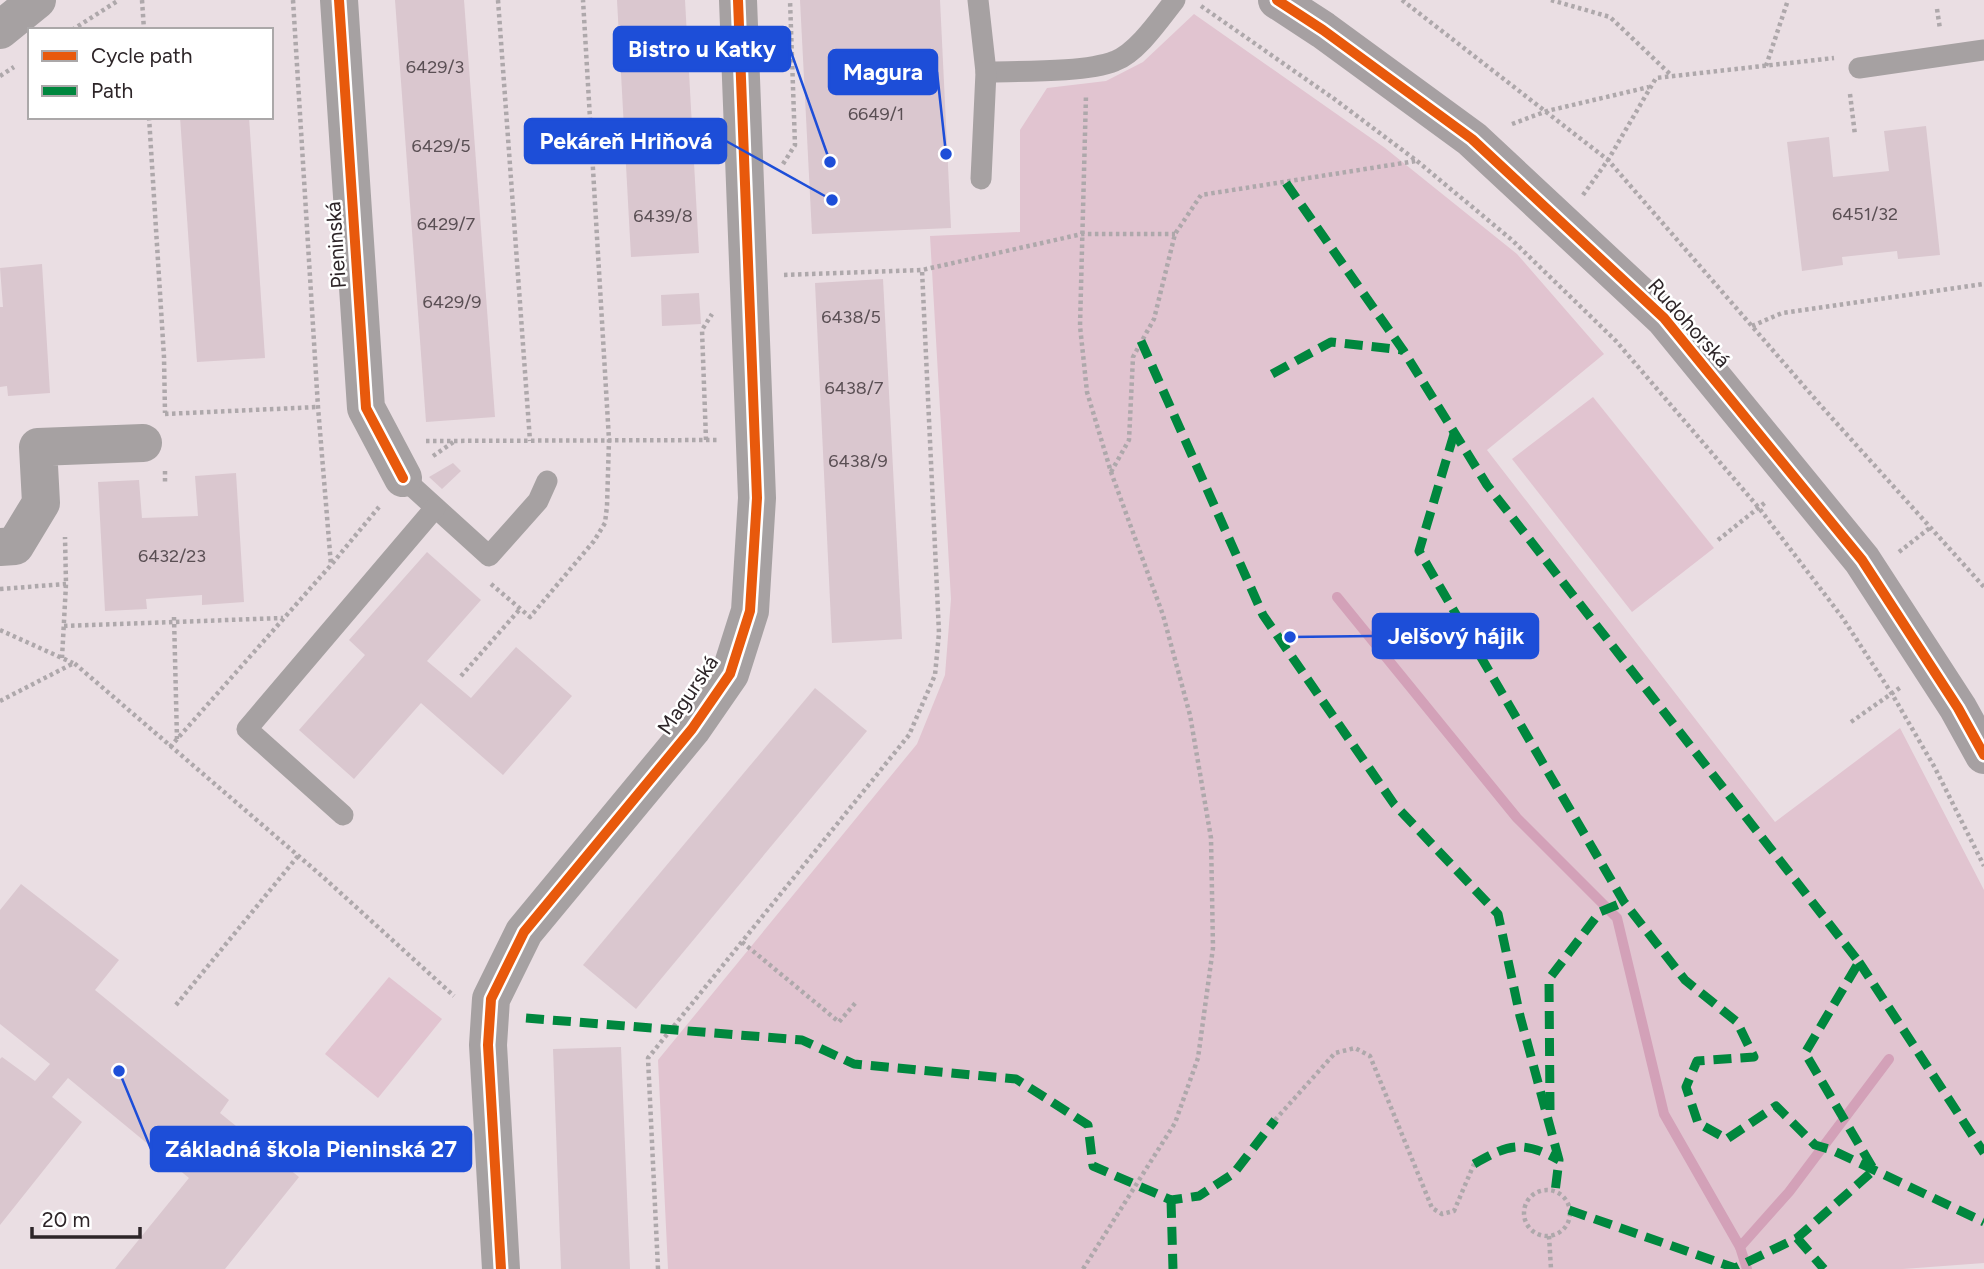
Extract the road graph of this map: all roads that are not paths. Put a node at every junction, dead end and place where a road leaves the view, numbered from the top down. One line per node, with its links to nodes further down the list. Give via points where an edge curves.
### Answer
1 (37, 0): 7 (street)
2 (339, 0): 13 (street, Pieninská, via 366,408)
3 (738, 0): 19 (street, Magurská, via 757,498 750,611 730,674 692,729 524,932 491,999 488,1045)
4 (978, 0): 10 (lane)
5 (1175, 0): 10 (lane, via 1146,38 1116,61 1087,67)
6 (1277, 0): 17 (street, Rudohorská, via 1472,139 1664,318 1862,560)
7 (0, 30)
8 (1984, 50): 9 (lane)
9 (1852, 62)
10 (986, 72): 11 (lane)
11 (981, 179)
12 (158, 446): 16 (street, via 38,447 40,503 15,546)
13 (403, 478): 15 (lane)
14 (547, 481): 15 (lane, via 538,501 489,556)
15 (435, 508): 18 (lane, via 247,729)
16 (0, 547)
17 (1984, 755)
18 (343, 815)
19 (501, 1269)

